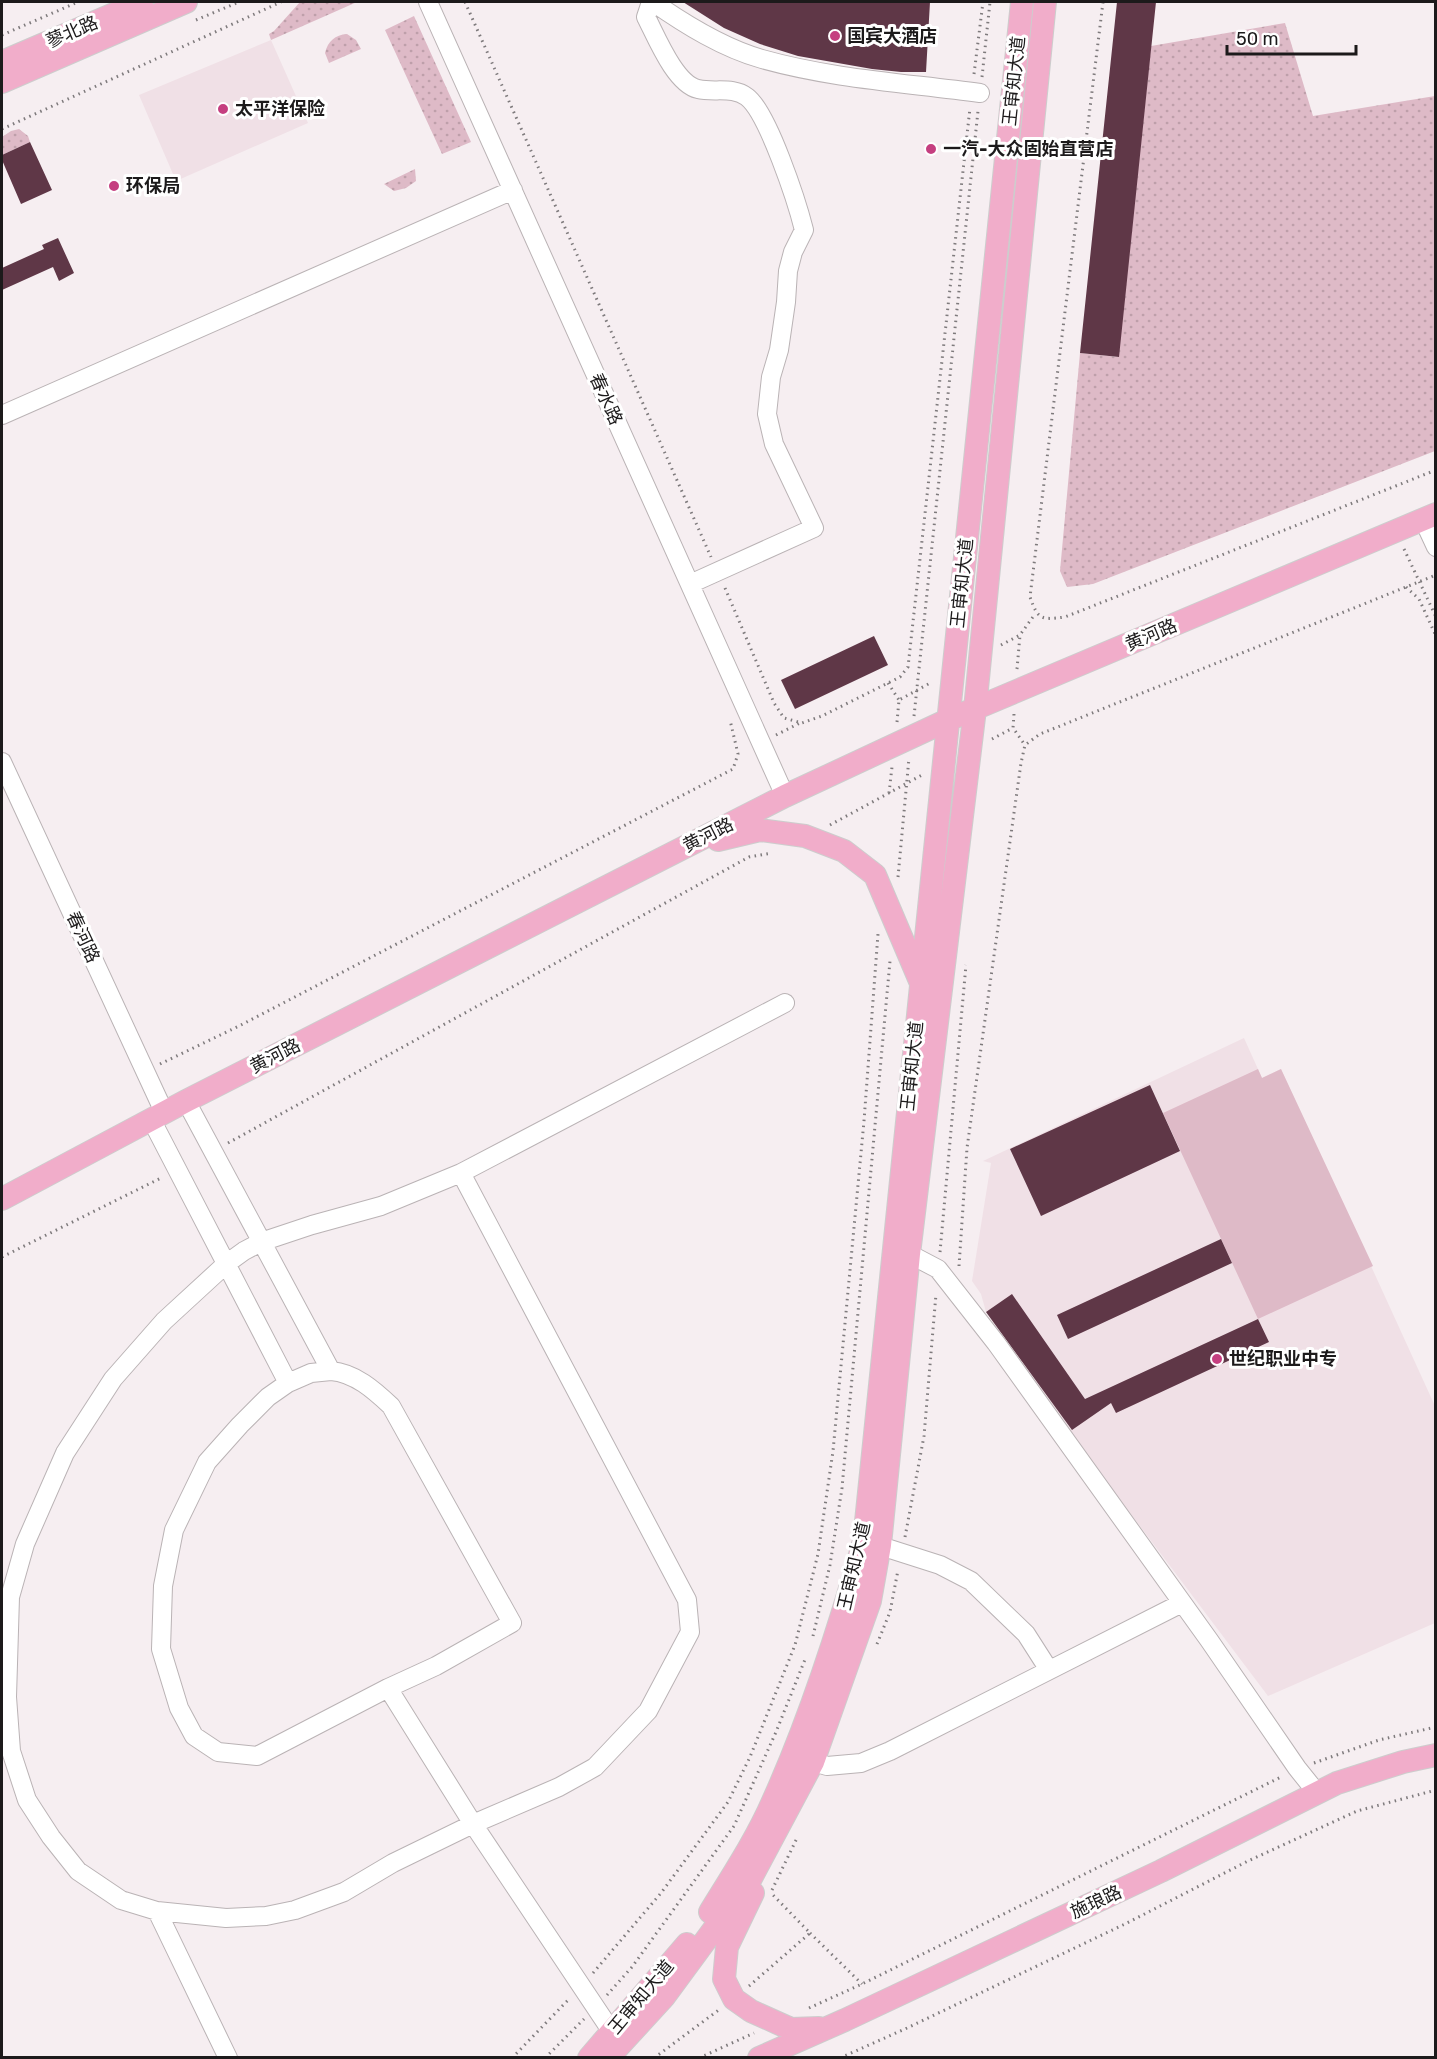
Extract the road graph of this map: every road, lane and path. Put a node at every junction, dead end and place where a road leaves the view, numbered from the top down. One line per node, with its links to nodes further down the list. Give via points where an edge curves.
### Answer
1 (78, 2): 11 (path)
2 (142, 2): 12 (main road, 蓼北路)
3 (186, 2): 13 (main road)
4 (280, 2): 15 (path)
5 (428, 2): 16 (street, 春水路)
6 (652, 2): 14 (street, via 720,43 761,59 880,81); 24 (street, via 646,17 679,77 697,89 722,89 746,96 761,114 797,201 804,230 788,271 767,414 774,444 814,528)
7 (990, 2): 14 (path)
8 (1022, 2): 34 (main road, 王审知大道)
9 (1046, 2): 32 (main road)
10 (1103, 2): 26 (path, via 1030,597)
11 (2, 35)
12 (2, 62)
13 (2, 82)
14 (980, 93): 35 (path)
15 (2, 129)
16 (513, 190): 17 (street); 24 (street, 春水路)
17 (2, 415)
18 (1436, 470): 26 (path, via 1065,617 1046,619)
19 (1429, 517): 20 (main road, 黄河路); 21 (street)
20 (1395, 531): 23 (path); 32 (main road, 黄河路)
21 (1436, 547)
22 (1436, 575): 23 (path)
23 (1419, 582): 25 (path); 27 (path)
24 (690, 584): 41 (street, 春水路)
25 (1406, 587): 29 (path, via 1419,599); 36 (path, via 1040,734)
26 (1036, 613): 28 (path)
27 (1436, 617)
28 (1020, 635)
29 (1436, 636)
30 (888, 683): 31 (path)
31 (899, 700)
32 (975, 709): 34 (main road, 黄河路); 37 (main road)
33 (729, 716): 50 (path, via 738,754 733,769)
34 (948, 720): 35 (main road, 黄河路); 39 (main road, 王审知大道)
35 (911, 738): 40 (path); 41 (main road, 黄河路)
36 (1025, 745): 37 (path, via 1013,728); 61 (path, via 967,1148 958,1269)
37 (969, 751): 58 (main road)
38 (2, 762): 50 (street, 春河路)
39 (944, 763): 40 (path); 48 (main road, 王审知大道)
40 (907, 783): 42 (path, via 828,826); 45 (path)
41 (785, 796): 43 (main road, 黄河路)
42 (825, 844): 43 (main road, via 805,836 760,830); 48 (main road, via 844,851 875,875)
43 (681, 849): 51 (main road, 黄河路)
44 (779, 851): 53 (path, via 749,856)
45 (897, 884)
46 (878, 934): 85 (path, via 833,1451 818,1554 795,1645 728,1802 661,1893)
47 (890, 953): 67 (path, via 842,1488)
48 (921, 982): 58 (main road, 王审知大道)
49 (785, 1003): 55 (street)
50 (145, 1071): 52 (street, 春河路)
51 (186, 1101): 52 (main road, 黄河路); 53 (street)
52 (157, 1116): 54 (street, 春河路); 56 (main road, 黄河路)
53 (213, 1151): 57 (street)
54 (178, 1170): 59 (path); 60 (street, 春河路)
55 (461, 1173): 57 (street, via 381,1206); 80 (street, via 687,1600 690,1632 648,1711 595,1767)
56 (2, 1199)
57 (261, 1242): 60 (street); 62 (street)
58 (901, 1249): 61 (street, via 938,1269); 64 (main road, 王审知大道)
59 (2, 1257)
60 (226, 1264): 63 (street, 春河路); 65 (street, via 164,1321 113,1379 65,1452)
61 (948, 1282): 66 (street)
62 (331, 1371): 63 (street, via 310,1373); 70 (street, via 368,1385 391,1406 512,1623)
63 (288, 1383): 70 (street, via 268,1397 207,1462 174,1530 163,1586 161,1650 179,1708 194,1736 218,1752 258,1755)
64 (872, 1543): 69 (street, via 940,1565 971,1581 1026,1634); 73 (main road, 王审知大道); 74 (main road, via 870,1601)
65 (6, 1595): 83 (street, via 11,1751 27,1800 78,1871 121,1900)
66 (1182, 1603): 69 (street); 75 (street)
67 (812, 1643)
68 (807, 1654): 87 (path, via 734,1826 632,1967)
69 (1049, 1670): 74 (street, via 861,1763 827,1767)
70 (388, 1688): 80 (street)
71 (1436, 1727): 75 (path, via 1379,1740)
72 (1436, 1755): 78 (main road, 施琅路, via 1337,1783)
73 (791, 1756): 74 (street); 79 (main road, 王审知大道)
74 (813, 1762): 82 (main road)
75 (1297, 1768): 78 (street); 84 (path, via 862,1984)
76 (1436, 1768): 97 (main road, 施琅路, via 1362,1785 1286,1815 1089,1915)
77 (1436, 1790): 98 (path, via 1356,1811)
78 (1317, 1793): 88 (main road, 施琅路)
79 (773, 1801): 82 (main road); 89 (main road, 王审知大道, via 740,1865 698,1931)
80 (473, 1824): 83 (street, via 344,1892 295,1910 226,1918); 85 (street)
81 (800, 1831): 84 (path, via 771,1893)
82 (766, 1852): 86 (main road, via 756,1886 727,1947 724,1979); 94 (main road, via 750,1880 664,1997)
83 (157, 1911): 90 (street)
84 (810, 1933): 86 (path)
85 (581, 1987): 87 (street); 91 (path)
86 (734, 1999): 88 (main road, via 791,2029); 95 (path)
87 (595, 2008): 89 (street); 92 (path)
88 (829, 2027): 96 (main road, 施琅路)
89 (612, 2032): 93 (main road, 王审知大道)
90 (228, 2058)
91 (512, 2058)
92 (545, 2058)
93 (589, 2058)
94 (608, 2058)
95 (654, 2058)
96 (759, 2058)
97 (779, 2058)
98 (840, 2058)

